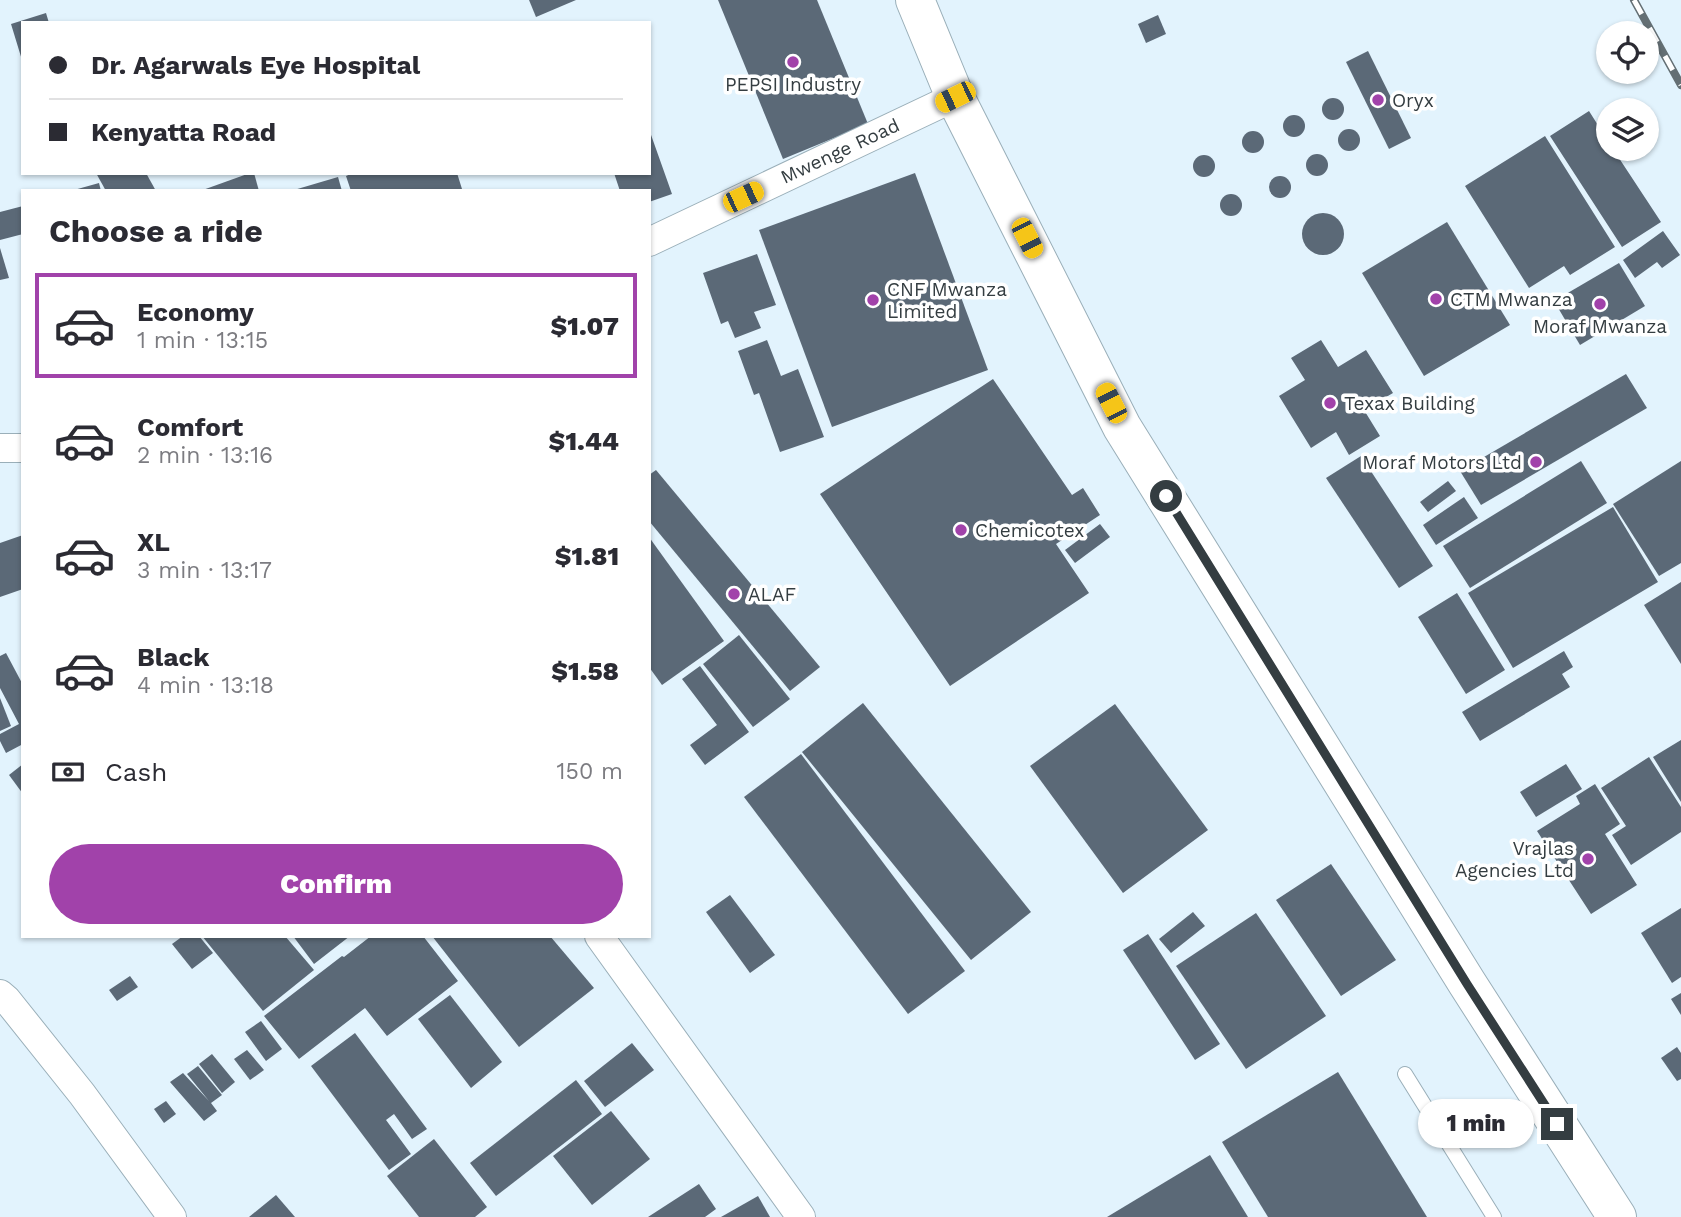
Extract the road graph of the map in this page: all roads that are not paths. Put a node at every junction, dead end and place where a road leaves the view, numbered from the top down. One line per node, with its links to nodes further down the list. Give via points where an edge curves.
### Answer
1 (915, 0): 2 (highway)
2 (955, 97): 3 (street, Mwenge Road); 12 (highway, via 1122,427)
3 (651, 241)
4 (0, 448): 5 (street)
5 (21, 448)
6 (600, 938): 10 (street)
7 (0, 995): 9 (street, via 82,1094)
8 (1405, 1074): 11 (lane)
9 (172, 1217)
10 (801, 1217)
11 (1494, 1217)
12 (1617, 1217)

